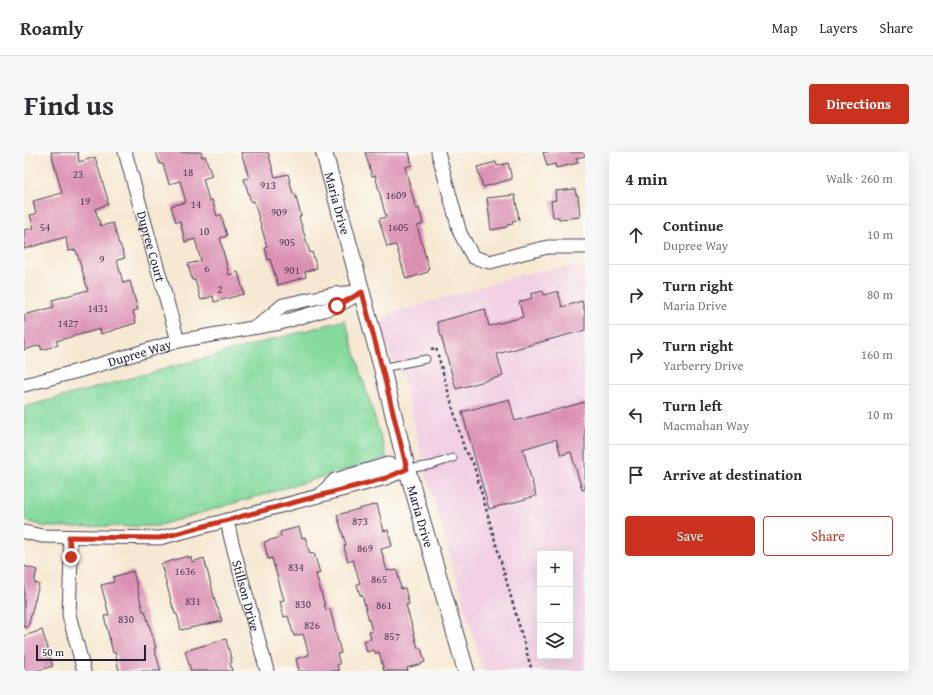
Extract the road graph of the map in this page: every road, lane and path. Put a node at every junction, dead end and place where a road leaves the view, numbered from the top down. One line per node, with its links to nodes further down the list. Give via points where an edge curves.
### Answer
1 (125, 152): 6 (street, Dupree Court)
2 (324, 152): 5 (street, Maria Drive)
3 (438, 152): 4 (street, via 460,233 472,257 490,262 548,248)
4 (585, 247)
5 (362, 292): 6 (street, Dupree Way, via 334,294 283,305 256,327); 9 (street, Maria Drive)
6 (178, 341): 10 (street, Dupree Way)
7 (429, 350): 19 (path, via 436,348 464,448 474,463)
8 (426, 359): 9 (lane)
9 (382, 368): 12 (street, Maria Drive)
10 (24, 385)
11 (453, 458): 12 (lane)
12 (407, 469): 13 (street, via 388,464 335,480 320,496); 18 (street, Maria Drive)
13 (227, 520): 15 (street, via 160,538); 17 (street, Stillson Drive)
14 (24, 532): 15 (street)
15 (69, 537): 16 (street, via 69,615)
16 (84, 671)
17 (268, 671)
18 (466, 671)
19 (532, 671)

